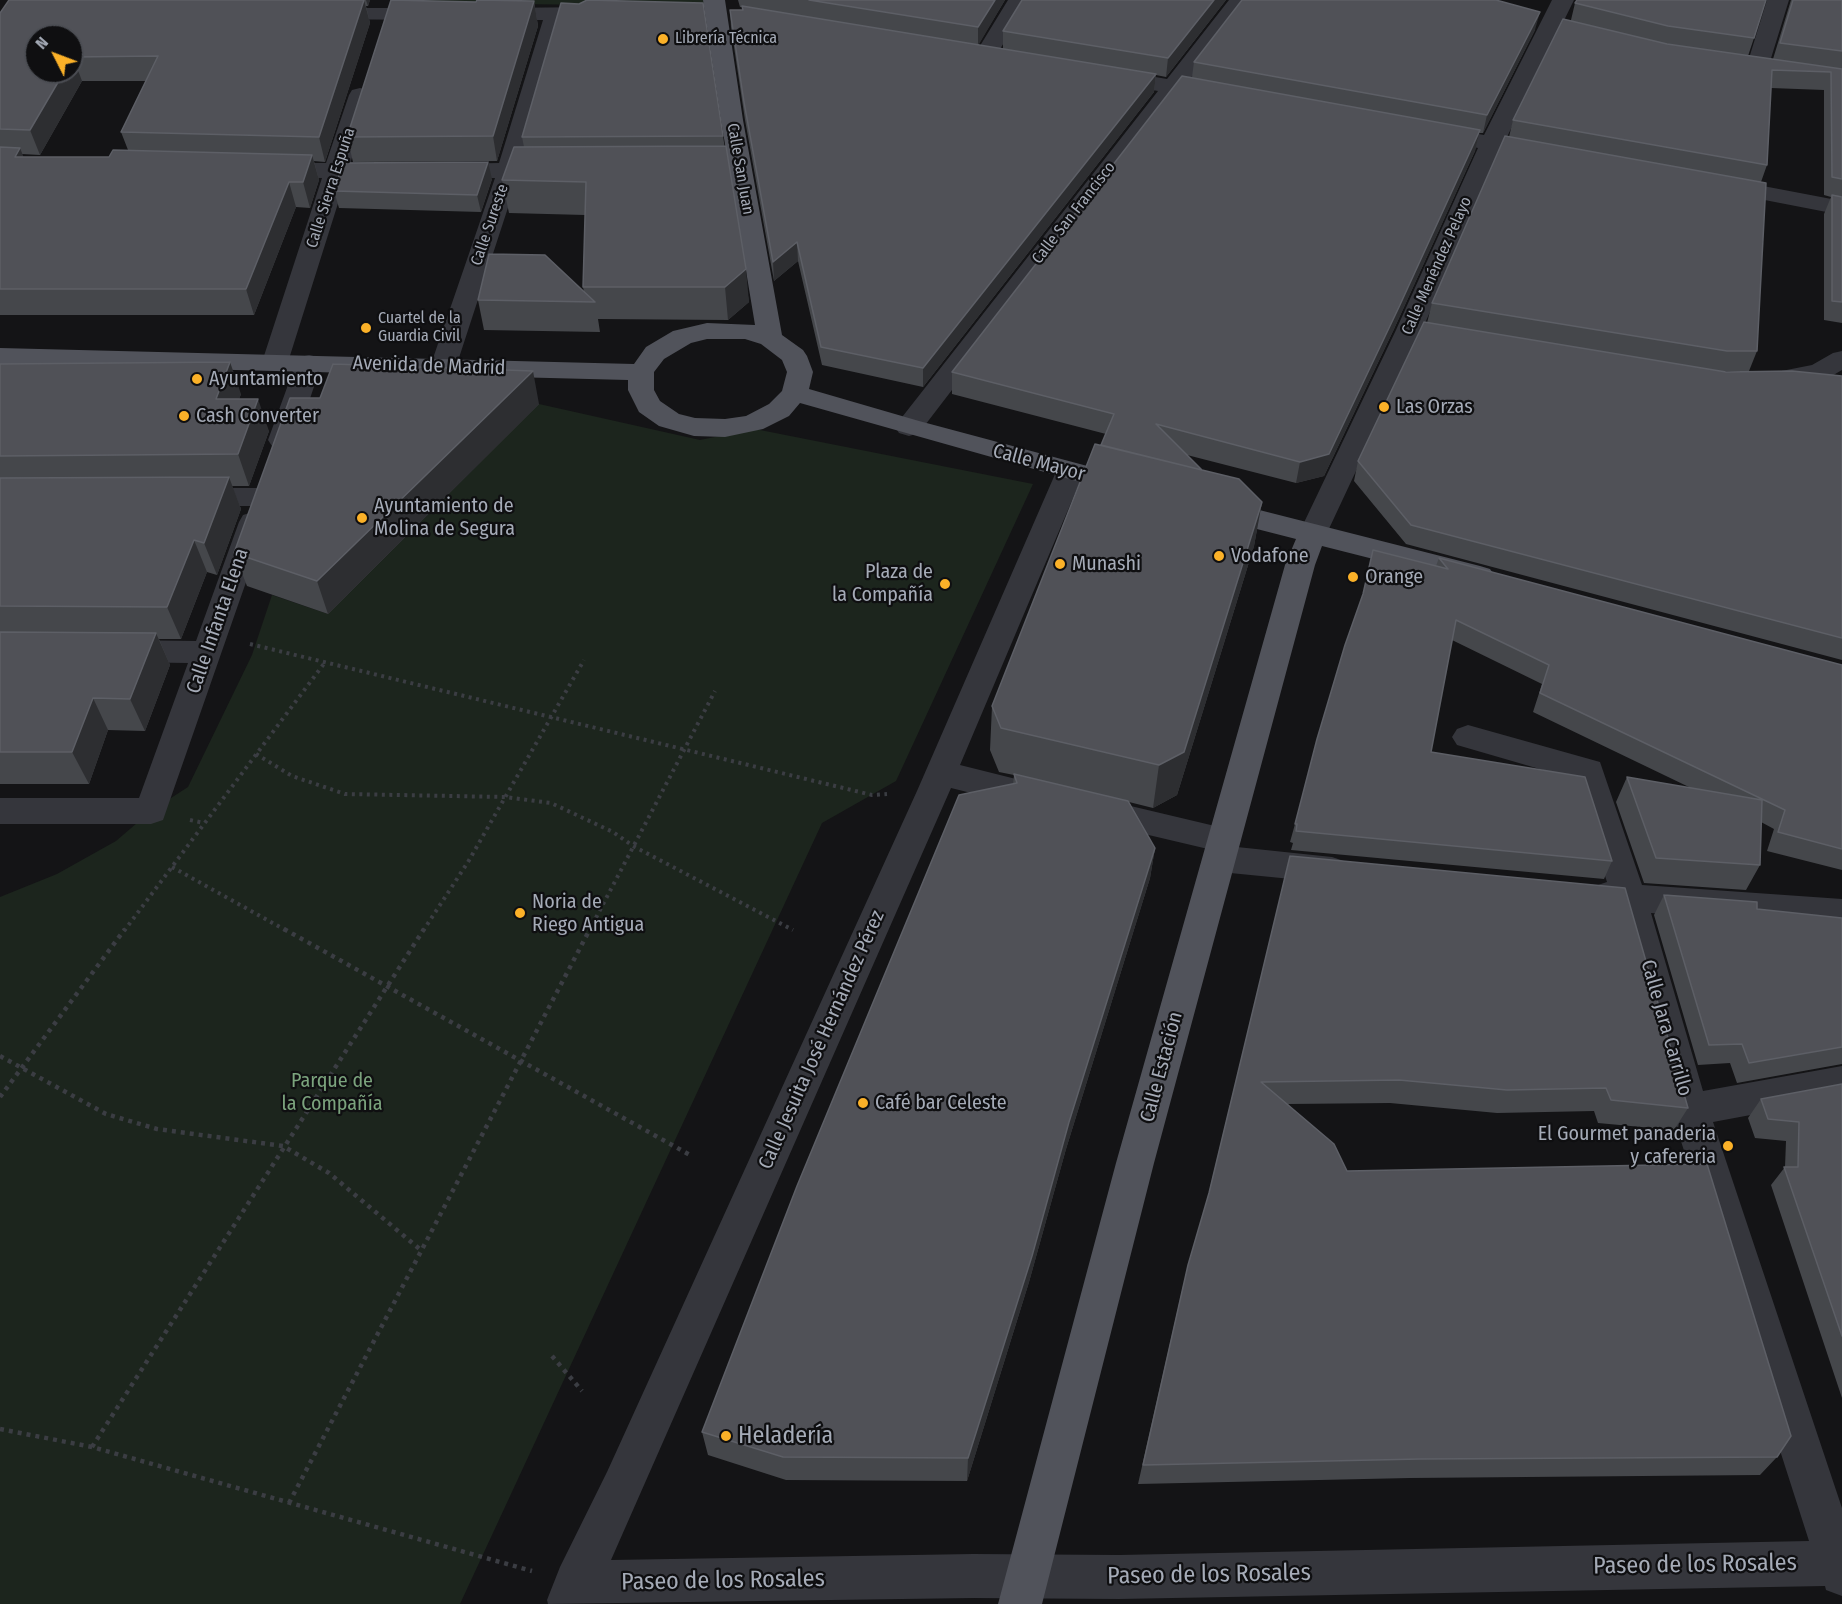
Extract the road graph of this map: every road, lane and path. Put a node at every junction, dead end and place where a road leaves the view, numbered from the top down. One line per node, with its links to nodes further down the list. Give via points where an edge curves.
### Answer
1 (1019, 0): 15 (street)
2 (1240, 0): 20 (street, Calle San Francisco)
3 (1563, 0): 23 (street, Calle Menéndez Pelayo)
4 (1778, 0): 17 (street)
5 (708, 7): 12 (street); 33 (main road, Calle San Juan, via 728,169)
6 (624, 13): 11 (street)
7 (303, 14): 8 (street)
8 (386, 14): 9 (street); 13 (street)
9 (454, 14)
10 (476, 14): 11 (street)
11 (555, 14): 26 (street, Calle Sureste)
12 (740, 15)
13 (379, 37)
14 (962, 50): 15 (street)
15 (986, 54): 16 (street)
16 (1009, 58)
17 (1757, 68)
18 (368, 71): 28 (street, Calle Sierra Espuña)
19 (1091, 72): 20 (street)
20 (1172, 86): 21 (street); 42 (street, Calle San Francisco)
21 (1241, 99)
22 (1412, 129): 23 (street)
23 (1492, 143): 24 (street); 48 (street, Calle Menéndez Pelayo, via 1421,332)
24 (1562, 156)
25 (243, 169): 28 (street)
26 (509, 170): 27 (street); 30 (street); 38 (street, Calle Sureste)
27 (566, 170)
28 (336, 171): 29 (street); 36 (street, Calle Sierra Espuña)
29 (401, 171)
30 (425, 171)
31 (1702, 182): 32 (street)
32 (1842, 207)
33 (770, 338): 39 (main road, via 746,331 690,335 655,353); 41 (main road, via 794,356 801,372)
34 (0, 356): 36 (main road, Avenida de Madrid)
35 (1842, 359): 40 (street, via 1821,371 1780,381)
36 (275, 362): 37 (main road, Avenida de Madrid)
37 (309, 363): 38 (main road, Avenida de Madrid); 44 (street, Calle Infanta Elena)
38 (443, 367): 39 (main road, Avenida de Madrid)
39 (641, 372): 41 (main road, via 640,390 649,406 669,420 694,427 725,428 753,423 779,410)
40 (1750, 381)
41 (795, 393): 42 (main road, Calle Mayor)
42 (909, 427): 43 (main road, Calle Mayor)
43 (1070, 472): 45 (main road, Calle Mayor); 59 (street, Calle Jesuita José Hernández Pérez)
44 (268, 478): 46 (street); 50 (street, Calle Infanta Elena)
45 (1151, 492)
46 (166, 498)
47 (1186, 501): 48 (main road)
48 (1313, 533): 49 (main road); 63 (main road, Calle Estación, via 1300,565)
49 (1501, 581)
50 (209, 647): 51 (street); 53 (path, via 256,644); 61 (street, Calle Infanta Elena, via 151,811)
51 (92, 651)
52 (584, 660): 55 (path)
53 (326, 661): 55 (path); 58 (path)
54 (715, 691): 57 (path)
55 (551, 716): 57 (path); 60 (path)
56 (1468, 737): 67 (street, Calle Jara Carrillo, via 1588,771)
57 (684, 749): 59 (path, via 872,795); 62 (path)
58 (256, 754): 60 (path, via 292,776 345,794); 64 (path)
59 (937, 782): 63 (street); 87 (street, Calle Jesuita José Hernández Pérez)
60 (505, 797): 62 (path, via 551,803 613,832); 70 (path, via 468,862)
61 (0, 812)
62 (633, 846): 69 (path); 72 (path)
63 (1222, 850): 65 (street); 86 (main road, Calle Estación, via 1138,1152)
64 (172, 867): 70 (path); 73 (path)
65 (1360, 872)
66 (1582, 894): 67 (street)
67 (1629, 898): 68 (street); 76 (street, Calle Jara Carrillo)
68 (1842, 913)
69 (793, 930)
70 (387, 986): 72 (path); 77 (path)
71 (0, 1056): 73 (path)
72 (521, 1060): 78 (path); 79 (path)
73 (20, 1069): 75 (path); 77 (path, via 116,1117 157,1129)
74 (1842, 1082): 76 (street)
75 (0, 1097)
76 (1690, 1110): 85 (street, Calle Jara Carrillo)
77 (282, 1146): 79 (path, via 329,1173); 83 (path)
78 (690, 1155)
79 (422, 1251): 84 (path)
80 (552, 1356): 81 (path)
81 (582, 1391)
82 (0, 1429): 83 (path)
83 (92, 1448): 84 (path)
84 (289, 1503): 87 (path)
85 (1841, 1567): 86 (street, Paseo de los Rosales, via 1119,1577)
86 (1024, 1590): 87 (street, Paseo de los Rosales)
87 (571, 1594)

